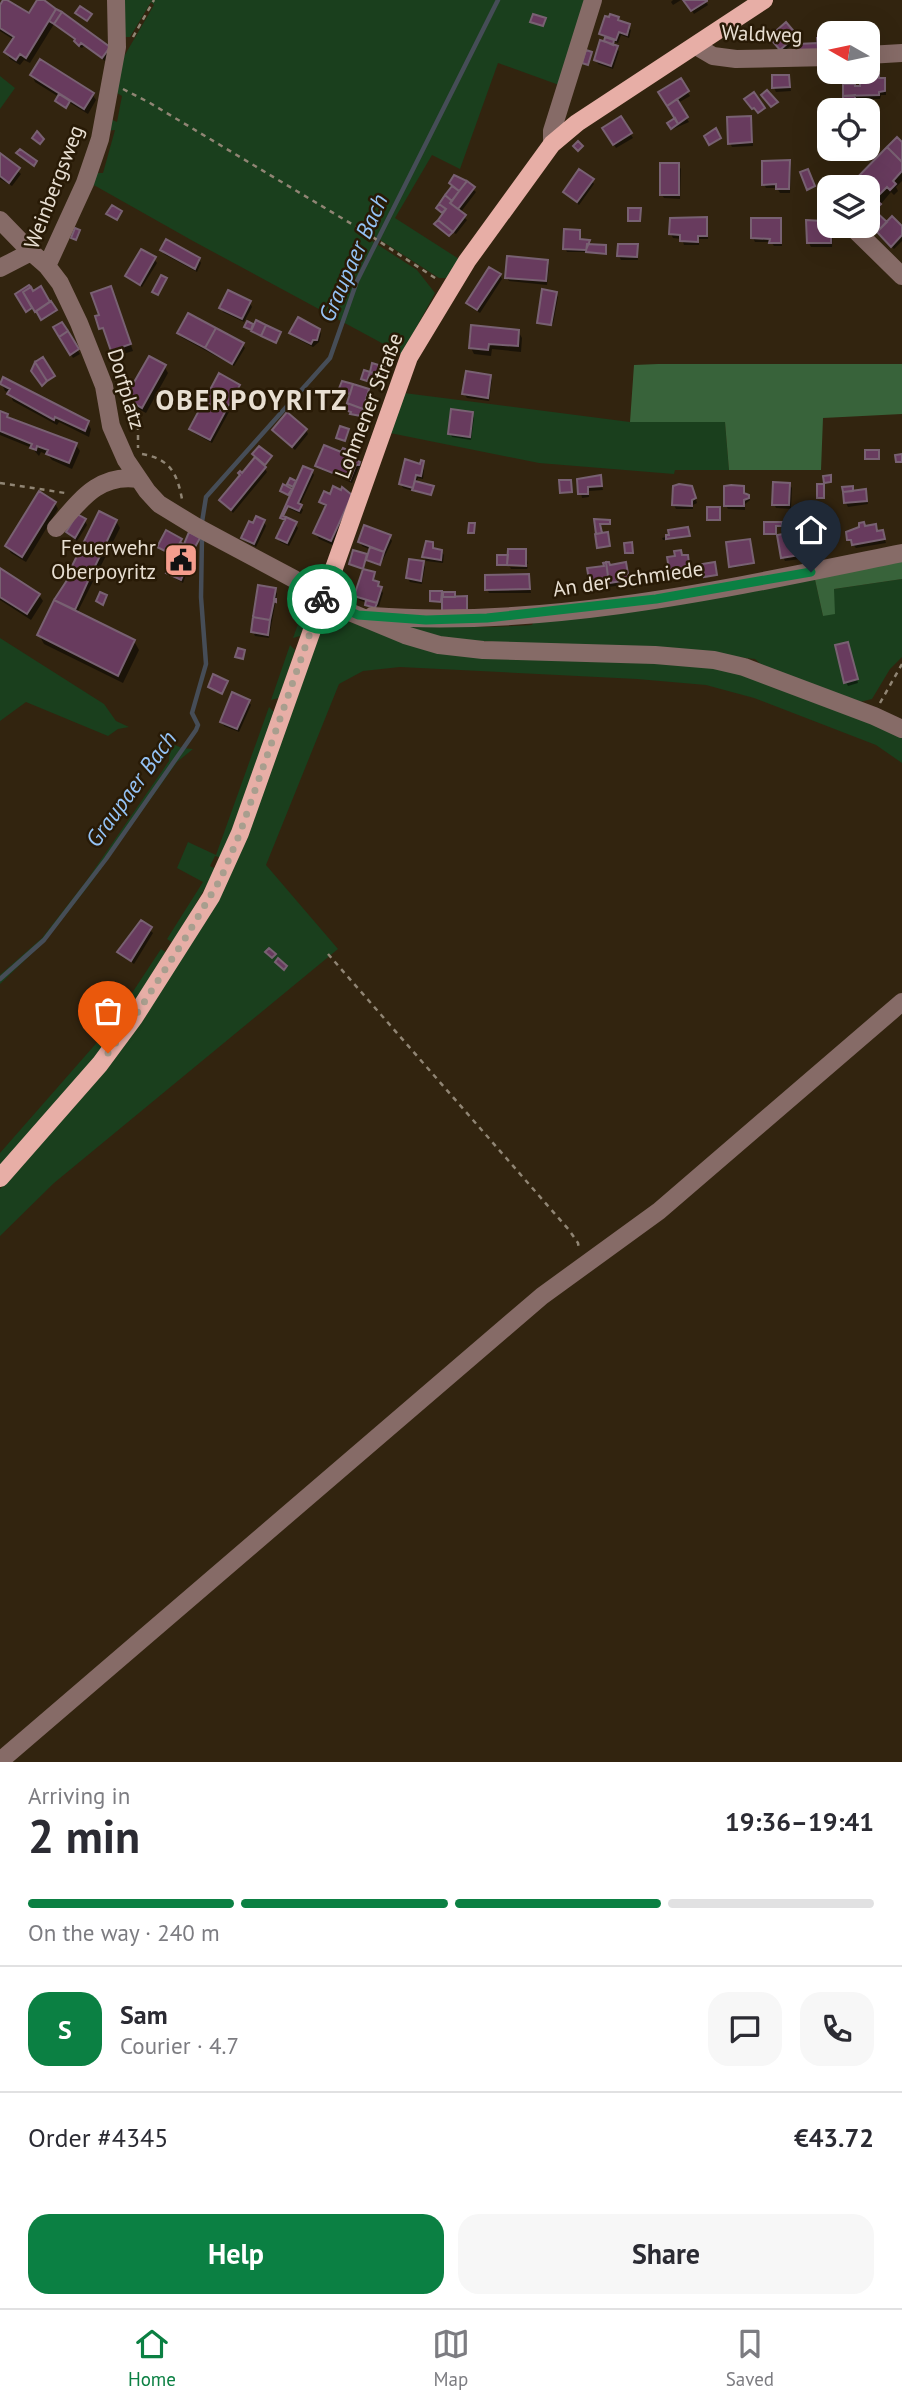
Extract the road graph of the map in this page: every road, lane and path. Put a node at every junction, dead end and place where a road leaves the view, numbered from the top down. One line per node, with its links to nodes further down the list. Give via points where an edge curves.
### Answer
1 (116, 0): 5 (street, Weinbergsweg)
2 (154, 0): 5 (path, via 132,38)
3 (593, 0): 11 (street, via 551,131)
4 (764, 0): 6 (main road, Lohmener Straße)
5 (117, 45): 15 (street, Weinbergsweg, via 100,139)
6 (696, 46): 9 (street, Waldweg, via 713,56 736,59); 11 (main road, Lohmener Straße)
7 (902, 54): 8 (street)
8 (880, 55)
9 (817, 57)
10 (121, 88): 18 (path)
11 (552, 144): 26 (main road, Lohmener Straße, via 467,261 409,357)
12 (0, 220): 14 (street, Dorfplatz)
13 (863, 238): 17 (street)
14 (31, 252): 15 (street, Dorfplatz); 16 (street, Weinbergsweg)
15 (47, 266): 19 (street, Dorfplatz, via 79,323)
16 (0, 268)
17 (902, 276)
18 (441, 282)
19 (126, 460): 20 (street, Dorfplatz); 23 (path, via 138,454 157,457 178,476)
20 (138, 479): 22 (street, via 112,479); 23 (street, Dorfplatz, via 159,504)
21 (0, 483): 22 (path)
22 (85, 494): 24 (street)
23 (197, 527): 26 (street, Dorfplatz)
24 (55, 528)
25 (902, 553): 27 (street, An der Schmiede, via 762,582 561,611 438,620)
26 (322, 598): 27 (street, Dorfplatz); 33 (main road, Lohmener Straße, via 240,833 211,897 117,1041)
27 (358, 615): 29 (street, Dorfplatz, via 439,645 714,660)
28 (902, 664): 29 (path)
29 (874, 716): 30 (street, Dorfplatz)
30 (902, 729)
31 (328, 954): 34 (path, via 569,1230 578,1243)
32 (902, 1002): 34 (street, via 659,1211)
33 (0, 1178)
34 (580, 1266): 35 (street)
35 (0, 1761)

